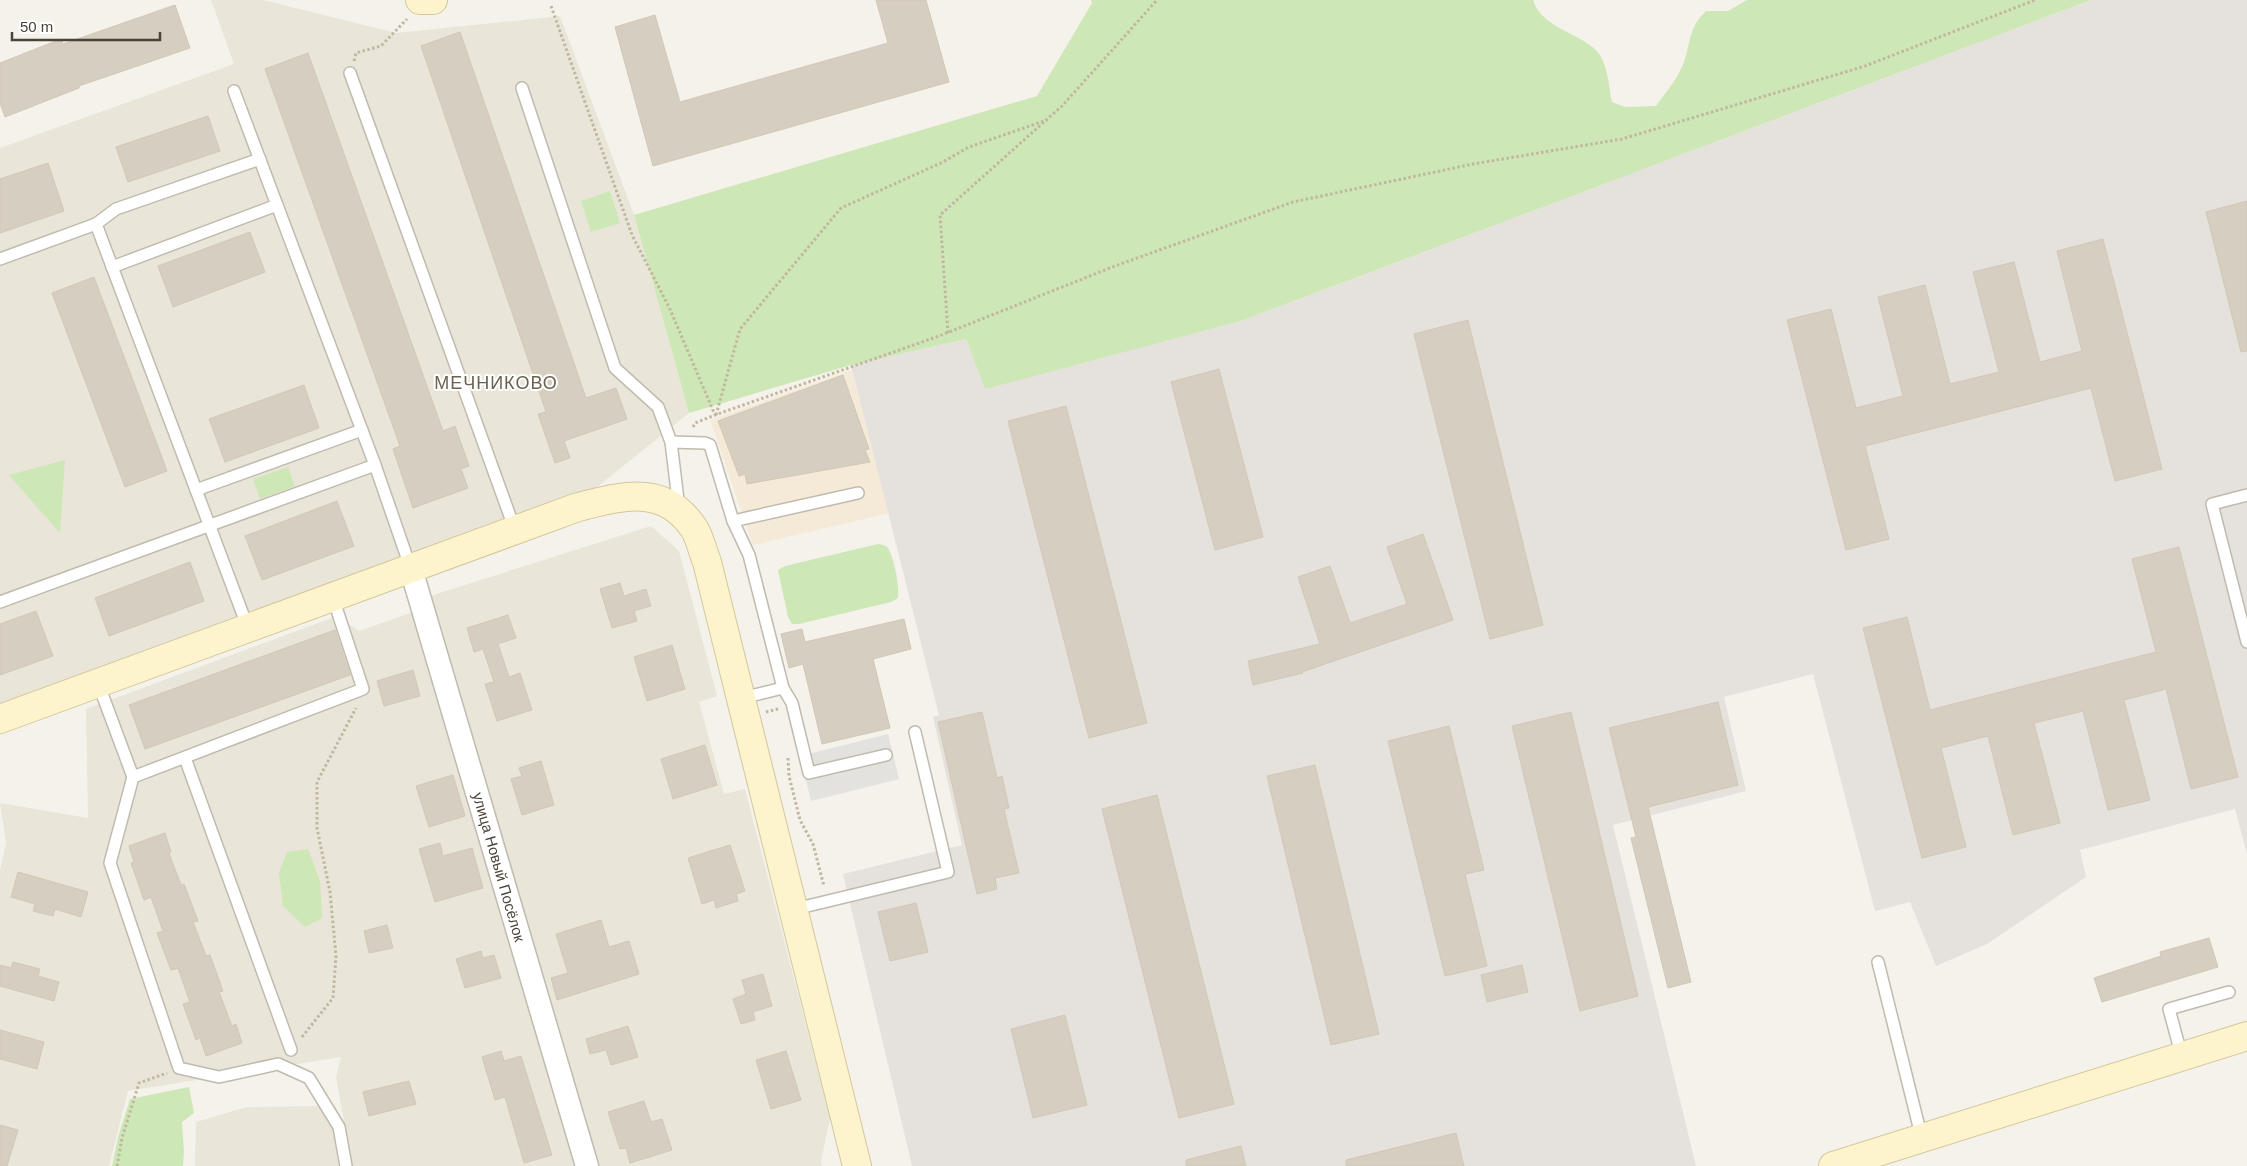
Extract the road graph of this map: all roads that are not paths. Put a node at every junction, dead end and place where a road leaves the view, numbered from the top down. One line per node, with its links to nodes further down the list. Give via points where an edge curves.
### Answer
1 (421, 0): 2 (main road)
2 (432, 0)
3 (350, 73): 20 (lane)
4 (522, 88): 12 (lane, via 615,368 658,407)
5 (234, 91): 6 (lane)
6 (260, 159): 7 (lane); 8 (lane, via 116,209)
7 (278, 205): 10 (lane); 11 (lane)
8 (96, 224): 9 (lane); 10 (lane)
9 (0, 259)
10 (112, 267): 14 (lane)
11 (362, 430): 13 (lane); 14 (lane)
12 (670, 442): 17 (lane); 18 (lane, via 705,442 712,448)
13 (375, 465): 19 (lane); 21 (lane)
14 (196, 490): 19 (lane)
15 (858, 493): 18 (lane)
16 (2247, 495): 25 (lane, via 2212,504)
17 (680, 510): 20 (main road, via 665,501 641,495 614,498 578,507); 28 (main road, via 696,531 707,562)
18 (733, 521): 27 (lane, via 749,555)
19 (209, 526): 23 (lane); 24 (lane)
20 (515, 530): 21 (main road)
21 (411, 568): 22 (main road); 42 (street, улица Новый Посёлок)
22 (333, 598): 24 (main road); 32 (lane, via 363,689)
23 (0, 601)
24 (248, 628): 26 (main road)
25 (2247, 642)
26 (98, 684): 29 (main road); 33 (lane)
27 (778, 689): 28 (lane); 31 (lane, via 792,703 809,773)
28 (742, 698): 34 (main road)
29 (0, 719)
30 (915, 732): 34 (lane, via 948,872)
31 (886, 755)
32 (185, 758): 33 (lane); 38 (lane)
33 (133, 777): 41 (lane, via 110,863 179,1068 219,1077 278,1064 309,1078 339,1127)
34 (795, 909): 43 (main road)
35 (1878, 962): 40 (lane)
36 (2230, 992): 39 (lane, via 2169,1009)
37 (2247, 1036): 39 (main road)
38 (291, 1050)
39 (2182, 1057): 40 (main road)
40 (1922, 1138): 44 (main road)
41 (346, 1166)
42 (587, 1166)
43 (857, 1166)
44 (1833, 1166)

